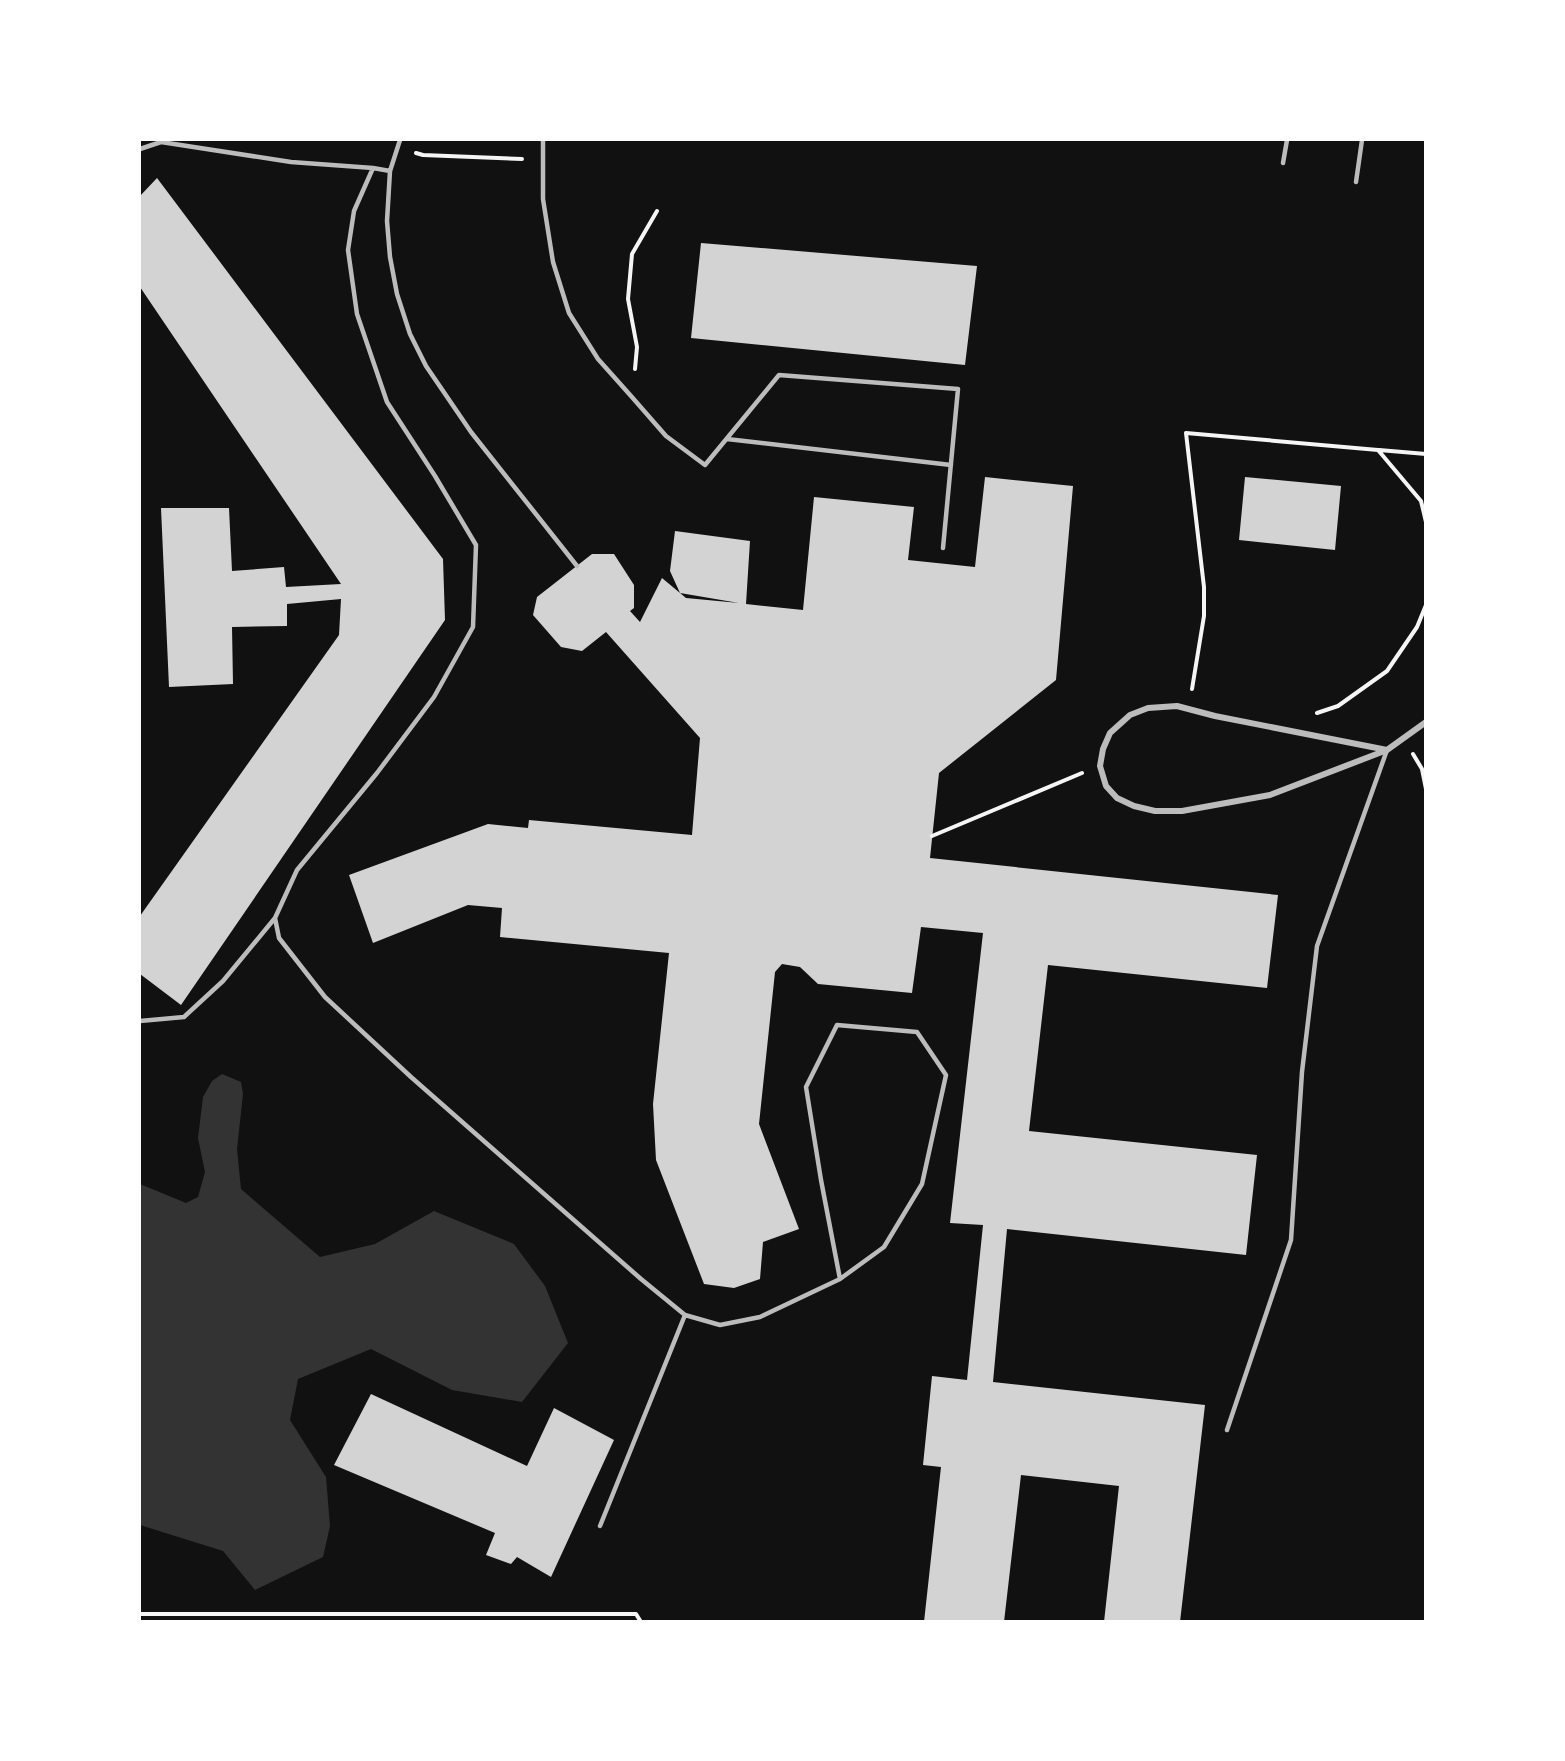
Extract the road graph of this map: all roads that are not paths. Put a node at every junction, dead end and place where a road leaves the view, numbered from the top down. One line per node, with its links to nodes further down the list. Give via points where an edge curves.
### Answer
1 (400, 140): 8 (lane)
2 (543, 140): 10 (lane, via 543,199 553,262 569,313 598,359 666,436 705,465)
3 (1287, 140): 6 (lane)
4 (1362, 140): 9 (lane)
5 (140, 149): 7 (lane, via 161,142 291,162)
6 (1283, 163)
7 (373, 168): 8 (lane); 16 (lane, via 354,211 348,250 357,315 387,402 476,545 473,627 434,697 297,870)
8 (390, 171): 13 (lane, via 390,257 410,334 426,366 471,432)
9 (1356, 182)
10 (727, 439): 11 (lane); 11 (lane, via 779,375 958,389)
11 (951, 465): 12 (lane)
12 (943, 548)
13 (577, 566)
14 (1425, 722): 15 (street)
15 (1387, 750): 15 (street, via 1177,706 1148,708 1130,715 1110,733 1100,766 1106,786 1117,798 1155,811 1182,811 1270,795); 20 (lane, via 1317,946 1302,1072 1291,1240)
16 (275, 918): 17 (lane, via 224,981 184,1017); 19 (lane, via 279,938 325,997 411,1077)
17 (140, 1021)
18 (840, 1279): 18 (lane, via 884,1247 921,1184 946,1075 917,1032 837,1025 806,1087); 19 (lane, via 760,1317 720,1325)
19 (685, 1315): 21 (lane)
20 (1227, 1430)
21 (600, 1526)

